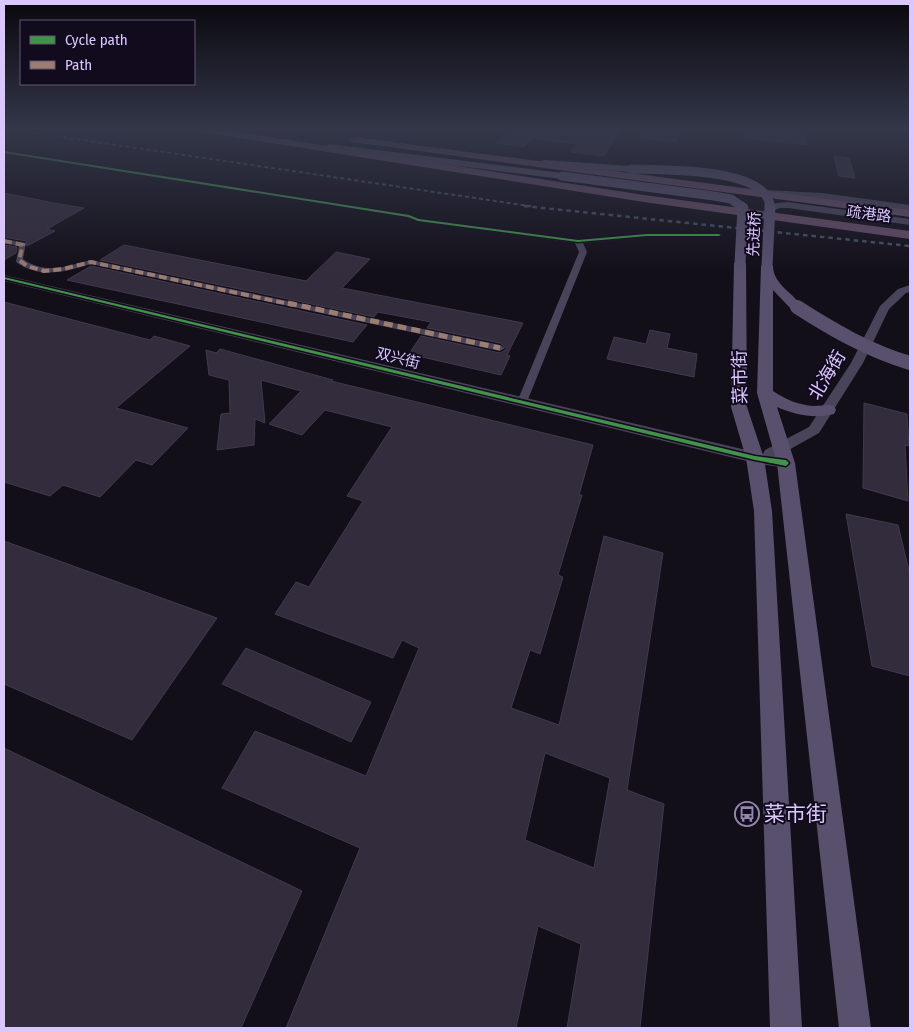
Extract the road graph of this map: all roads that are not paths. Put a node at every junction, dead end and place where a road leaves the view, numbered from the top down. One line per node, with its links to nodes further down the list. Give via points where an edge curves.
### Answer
1 (163, 177): 14 (street, via 418,220)
2 (500, 177): 12 (highway, 疏港路)
3 (571, 177): 15 (main road, 先进桥, bridge, via 738,202 743,208)
4 (635, 177): 6 (highway, 疏港路)
5 (729, 177): 8 (main road, 先进桥, bridge, via 763,190 770,201)
6 (740, 191): 7 (street, via 822,196); 9 (highway, 疏港路)
7 (910, 208)
8 (769, 209): 10 (street, via 788,205); 16 (main road, 先进桥, bridge)
9 (910, 214)
10 (910, 222)
11 (718, 234): 14 (street)
12 (910, 236)
13 (4, 241): 17 (street, via 23,245 19,260)
14 (578, 241): 24 (street, via 583,252)
15 (740, 263): 27 (main road, 菜市街, via 739,406)
16 (767, 269): 22 (main road, bridge, via 774,284 797,307 843,336); 23 (main road, 菜市街)
17 (37, 271): 19 (street); 21 (street, via 50,272 91,262)
18 (4, 278): 19 (street, 双兴街)
19 (22, 281): 24 (street, 双兴街)
20 (910, 288): 25 (street, 北海街, via 884,308 857,363)
21 (500, 348)
22 (910, 363)
23 (765, 393): 25 (main road, via 776,401 802,410); 26 (main road, 菜市街)
24 (522, 402): 27 (street, 双兴街)
25 (828, 410): 26 (street, 北海街, via 814,430)
26 (785, 456): 27 (street, 双兴街); 29 (main road, 菜市街)
27 (754, 458): 28 (main road, 菜市街, via 763,511)
28 (786, 1028)
29 (855, 1028)

